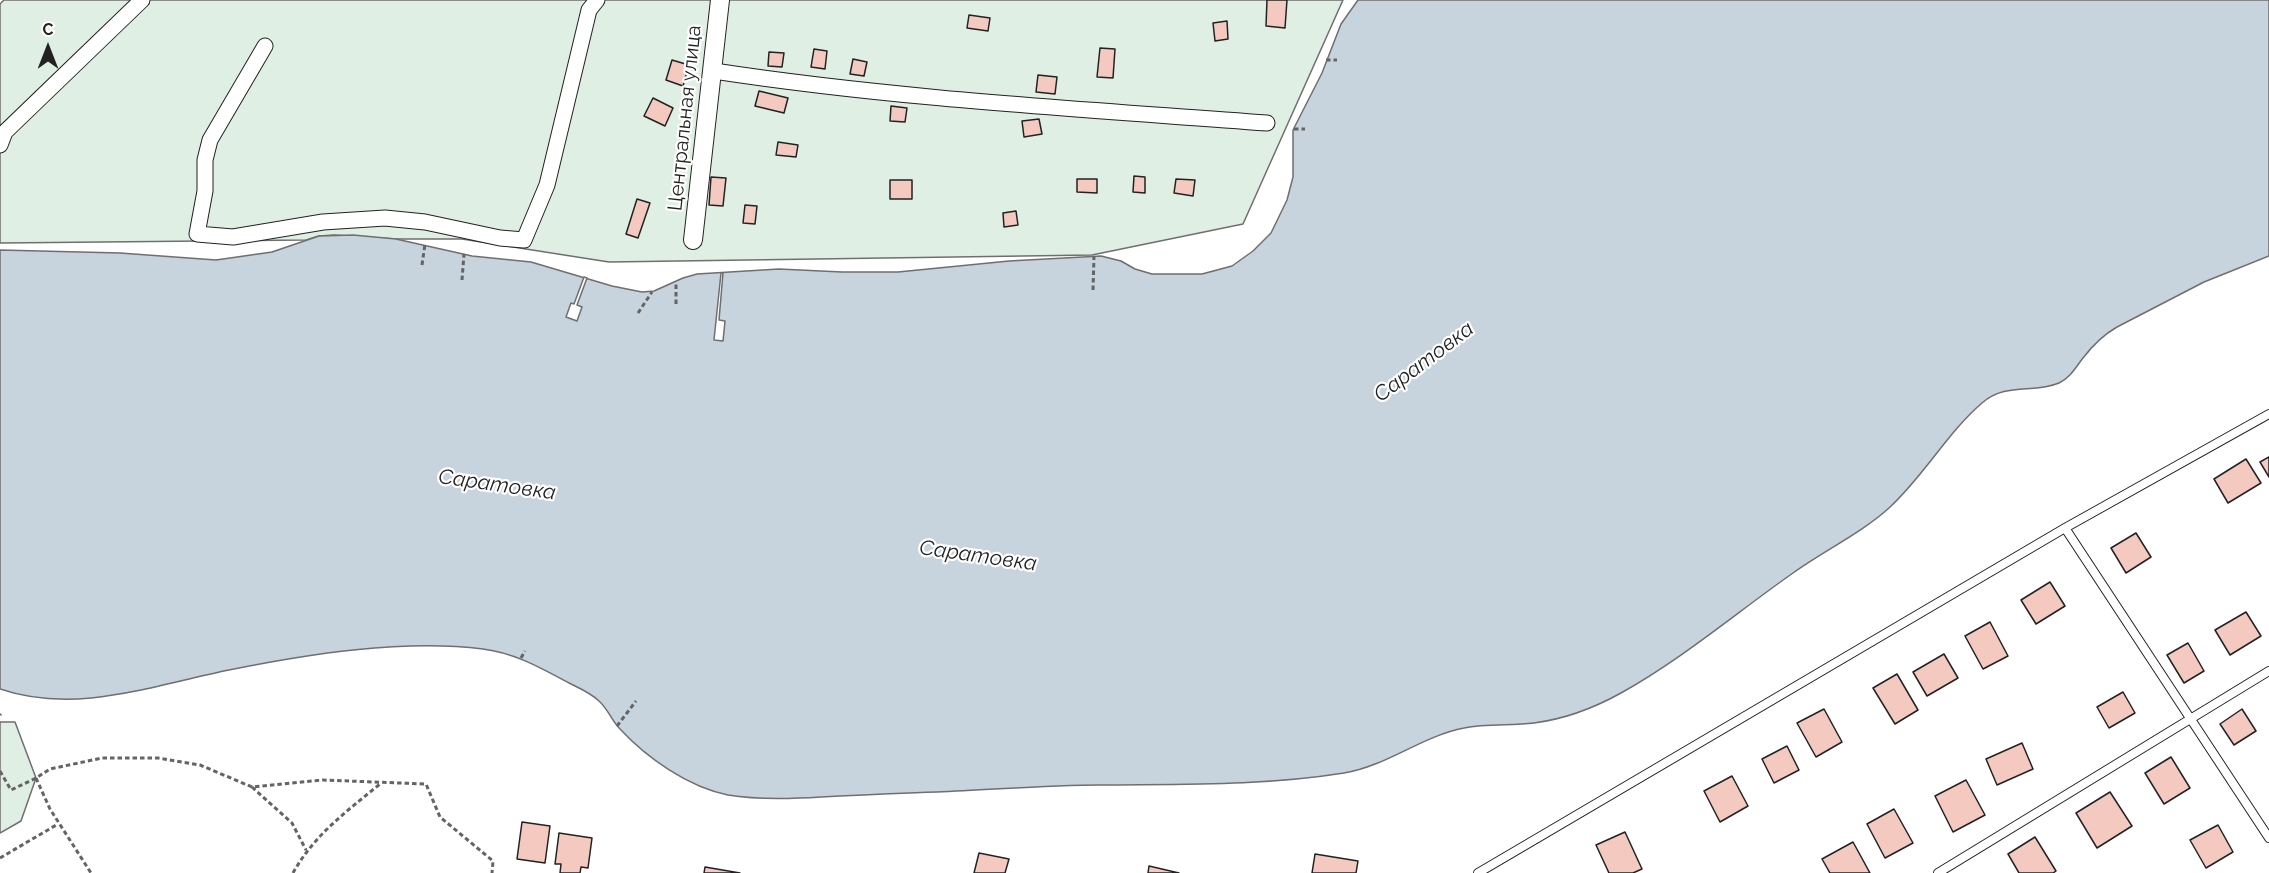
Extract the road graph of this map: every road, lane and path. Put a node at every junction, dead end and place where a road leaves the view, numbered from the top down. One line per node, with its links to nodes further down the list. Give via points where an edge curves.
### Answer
1 (142, 0): 11 (street, via 4,132)
2 (597, 0): 4 (street, via 589,10 547,185 524,240 385,218 324,222 233,237 197,234 210,140)
3 (720, 0): 7 (street, Центральная улица)
4 (265, 46)
5 (1326, 60): 6 (path)
6 (1337, 60)
7 (714, 71): 8 (street, via 950,100); 12 (street, Центральная улица)
8 (1267, 123)
9 (1294, 129): 10 (path)
10 (1305, 129)
11 (0, 144)
12 (693, 240)
13 (425, 244): 16 (path)
14 (464, 254): 17 (path)
15 (1094, 256): 19 (path)
16 (422, 265)
17 (462, 280)
18 (676, 282): 21 (path)
19 (1093, 290)
20 (652, 292): 22 (path)
21 (675, 304)
22 (638, 313)
23 (2269, 414): 24 (lane)
24 (2065, 528): 29 (lane); 42 (lane)
25 (525, 651): 26 (path)
26 (521, 658)
27 (2269, 671): 29 (lane)
28 (636, 701): 30 (path)
29 (2189, 718): 36 (lane); 43 (lane)
30 (617, 726)
31 (0, 771): 32 (path, via 11,790)
32 (36, 778): 34 (path, via 50,769 102,758 158,758 200,765); 35 (path)
33 (382, 783): 34 (path, via 323,780); 37 (path); 41 (path, via 426,784 440,818 493,861)
34 (252, 787): 37 (path, via 292,823)
35 (59, 824): 38 (path); 39 (path)
36 (2269, 838)
37 (306, 850): 40 (path)
38 (0, 858)
39 (91, 873)
40 (293, 873)
41 (492, 873)
42 (1478, 873)
43 (1938, 873)

